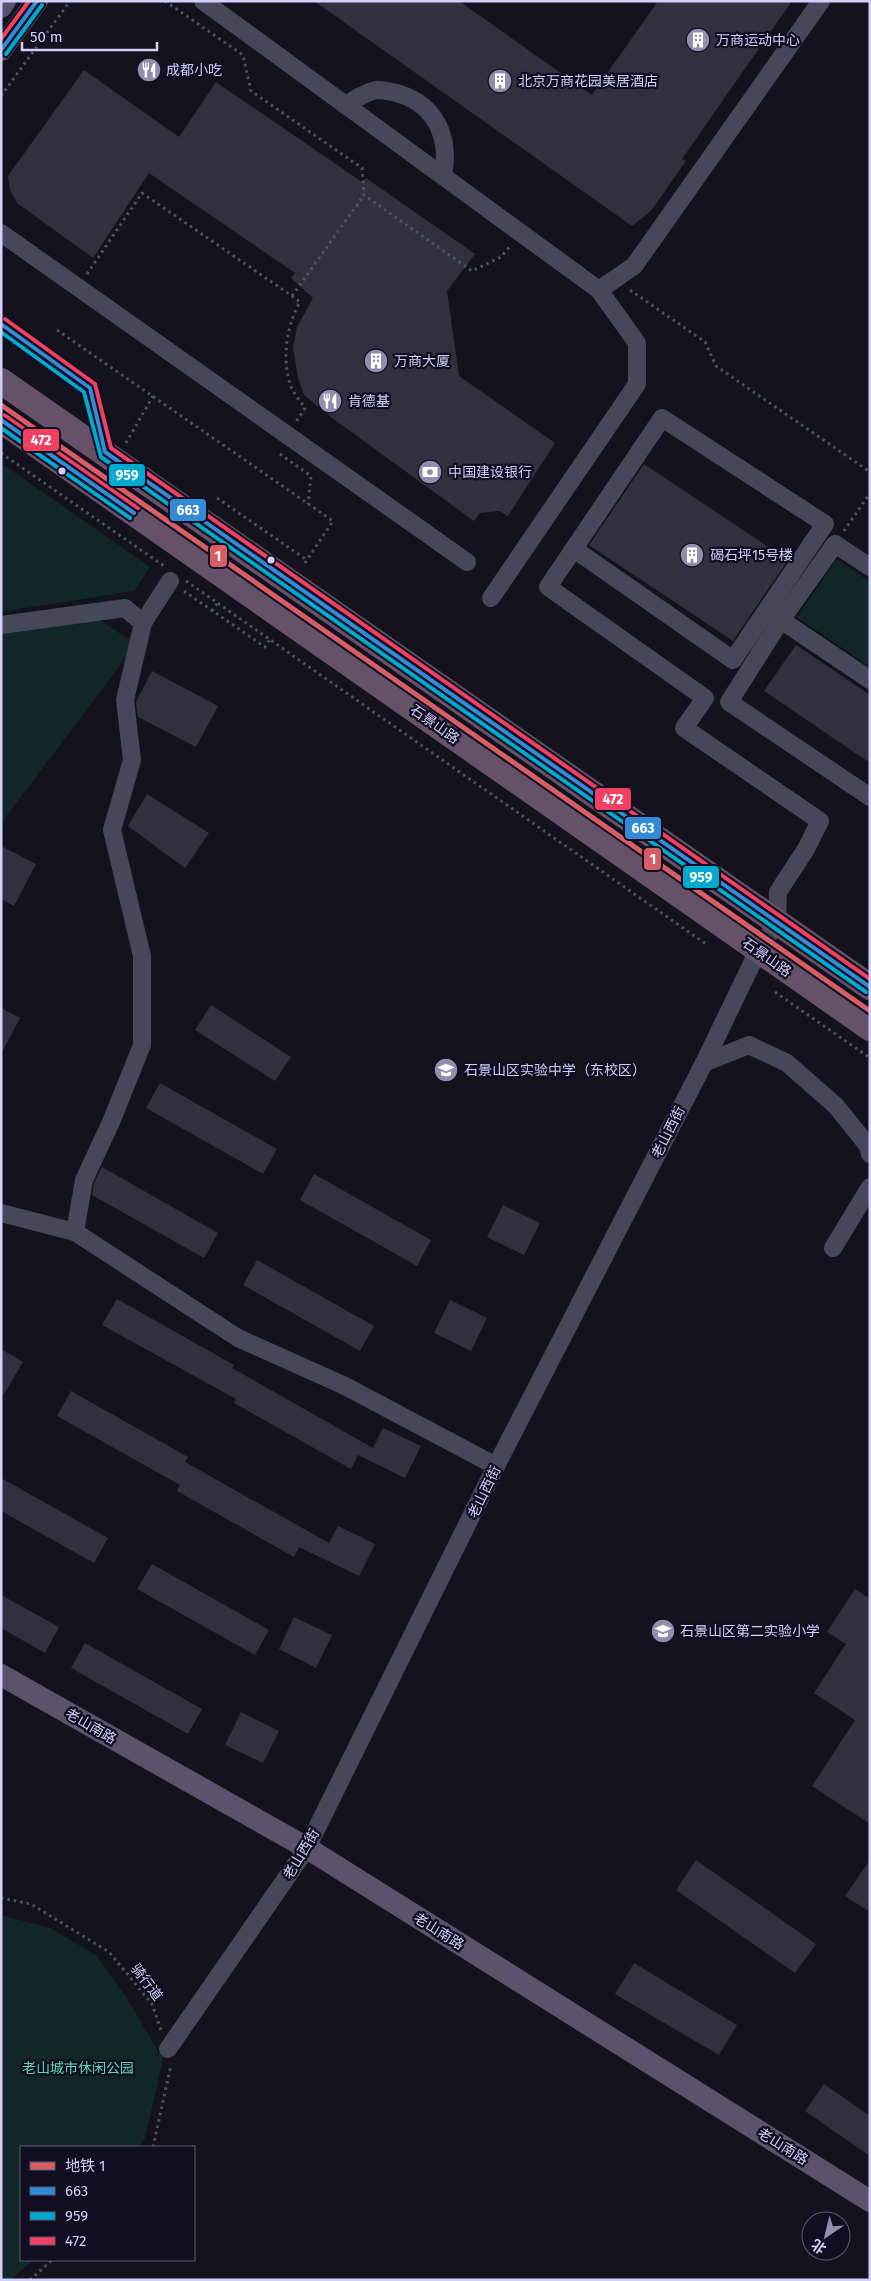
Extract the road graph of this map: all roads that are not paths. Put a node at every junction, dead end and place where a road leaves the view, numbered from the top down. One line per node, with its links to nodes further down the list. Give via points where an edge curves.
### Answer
1 (5, 1): 5 (main road)
2 (37, 1): 6 (main road)
3 (204, 1): 7 (street)
4 (821, 1): 10 (street, via 634,266)
5 (1, 7)
6 (1, 50)
7 (346, 105): 8 (street); 8 (street, via 377,90 415,100 439,123 445,143)
8 (443, 175): 10 (street)
9 (1, 233): 16 (street)
10 (599, 290): 19 (street, via 637,343 637,384)
11 (1, 324): 14 (street, via 90,388)
12 (1, 381): 14 (highway)
13 (1, 420): 26 (highway, 石景山路)
14 (105, 452): 25 (highway)
15 (574, 550): 15 (street, via 662,418 825,524 733,660); 25 (street, via 548,587 705,698 684,728 820,822 778,892)
16 (467, 562)
17 (870, 568): 20 (street, via 835,544)
18 (173, 576): 21 (street)
19 (491, 598)
20 (781, 620): 23 (street); 24 (street, via 729,702)
21 (143, 623): 22 (street, via 125,608); 33 (street, via 125,700 132,760 112,830 142,956 142,1045 84,1180)
22 (1, 625)
23 (870, 680)
24 (870, 797)
25 (777, 922): 26 (street, 老山西街); 27 (highway)
26 (758, 951): 28 (highway, 石景山路); 29 (street, 老山西街)
27 (870, 987)
28 (870, 1028)
29 (704, 1063): 30 (street, via 749,1045 787,1063 836,1106 868,1146); 35 (street, 老山西街)
30 (870, 1154)
31 (870, 1187): 34 (street)
32 (1, 1213): 33 (street)
33 (75, 1232): 35 (street, via 238,1338 346,1386)
34 (833, 1248)
35 (496, 1466): 37 (street, 老山西街)
36 (1, 1675): 37 (main road, 老山南路)
37 (307, 1848): 38 (street, 老山西街); 39 (main road, 老山南路)
38 (168, 2049)
39 (870, 2201)

